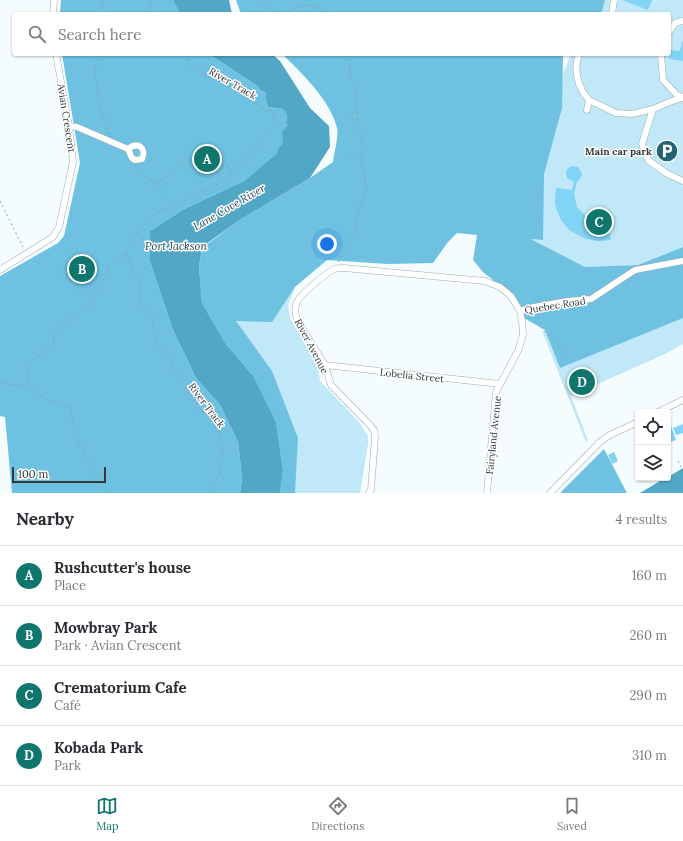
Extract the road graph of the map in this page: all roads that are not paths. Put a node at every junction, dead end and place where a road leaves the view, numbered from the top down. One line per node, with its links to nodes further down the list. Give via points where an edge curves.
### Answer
1 (54, 0): 3 (street)
2 (614, 0): 4 (street)
3 (53, 12)
4 (612, 12)
5 (683, 21): 6 (street, via 675,23)
6 (671, 29)
7 (56, 56): 14 (street, Avian Crescent)
8 (578, 56): 11 (street, via 576,62 579,87)
9 (661, 56): 10 (street, via 663,80)
10 (683, 98): 12 (street)
11 (590, 100): 12 (street, via 616,113 632,114); 13 (street)
12 (653, 109): 16 (street, via 642,144 648,160)
13 (587, 110)
14 (69, 126): 15 (street, via 77,126); 19 (street, Avian Crescent, via 73,162 59,227 53,237)
15 (128, 149): 15 (street, via 135,145 142,149 142,159 132,158)
16 (683, 181)
17 (683, 261): 20 (street, Quebec Road, via 636,270 591,299)
18 (334, 269): 20 (street, Quebec Road, via 485,281 500,287 511,296); 21 (street, River Avenue, via 299,298 295,310 297,320)
19 (0, 270)
20 (520, 311): 22 (street, Fairyland Avenue, via 523,335 518,351)
21 (325, 365): 22 (street, Lobelia Street); 26 (street, River Avenue, via 332,385 374,430)
22 (500, 384): 27 (street, Fairyland Avenue, via 496,392)
23 (683, 400): 24 (street)
24 (664, 409)
25 (635, 423): 28 (street, via 601,441)
26 (369, 493)
27 (487, 493)
28 (550, 493)

